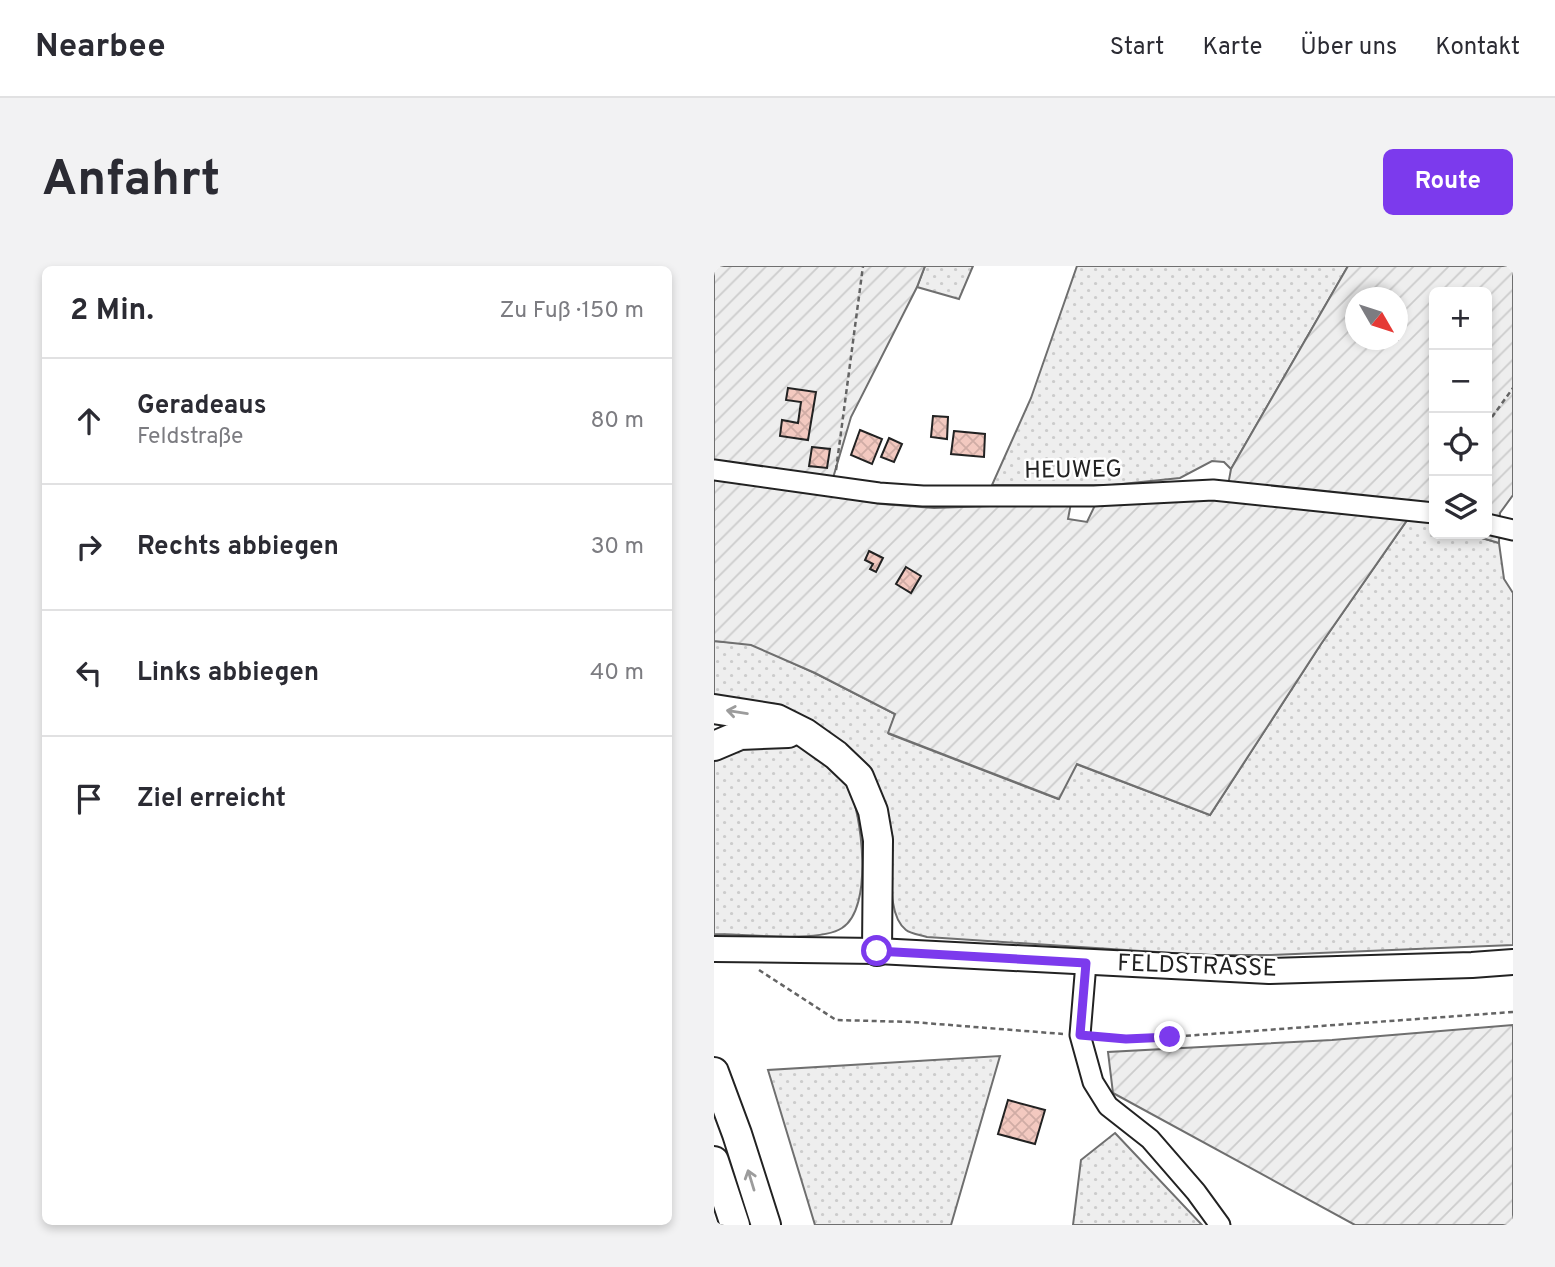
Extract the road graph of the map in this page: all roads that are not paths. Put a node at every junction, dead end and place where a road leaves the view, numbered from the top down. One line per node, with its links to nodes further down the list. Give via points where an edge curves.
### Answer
1 (714, 470): 2 (street, HEUWEG, via 923,496 1094,496 1213,490)
2 (1429, 512)
3 (1492, 525): 4 (street)
4 (1513, 530)
5 (714, 709): 6 (highway, one-way to 5, via 777,719)
6 (805, 733): 7 (highway, via 740,735); 9 (highway, via 859,778 873,811 878,840)
7 (714, 746)
8 (714, 949): 9 (main road, FELDSTRASSE)
9 (877, 951): 11 (main road, FELDSTRASSE)
10 (1513, 961): 11 (main road, FELDSTRASSE, via 1269,971)
11 (1086, 963): 16 (street, via 1080,1035 1093,1082 1108,1106 1150,1139)
12 (714, 1072): 15 (highway, one-way to 12)
13 (714, 1161): 14 (highway)
14 (735, 1225)
15 (766, 1225)
16 (1220, 1225)

